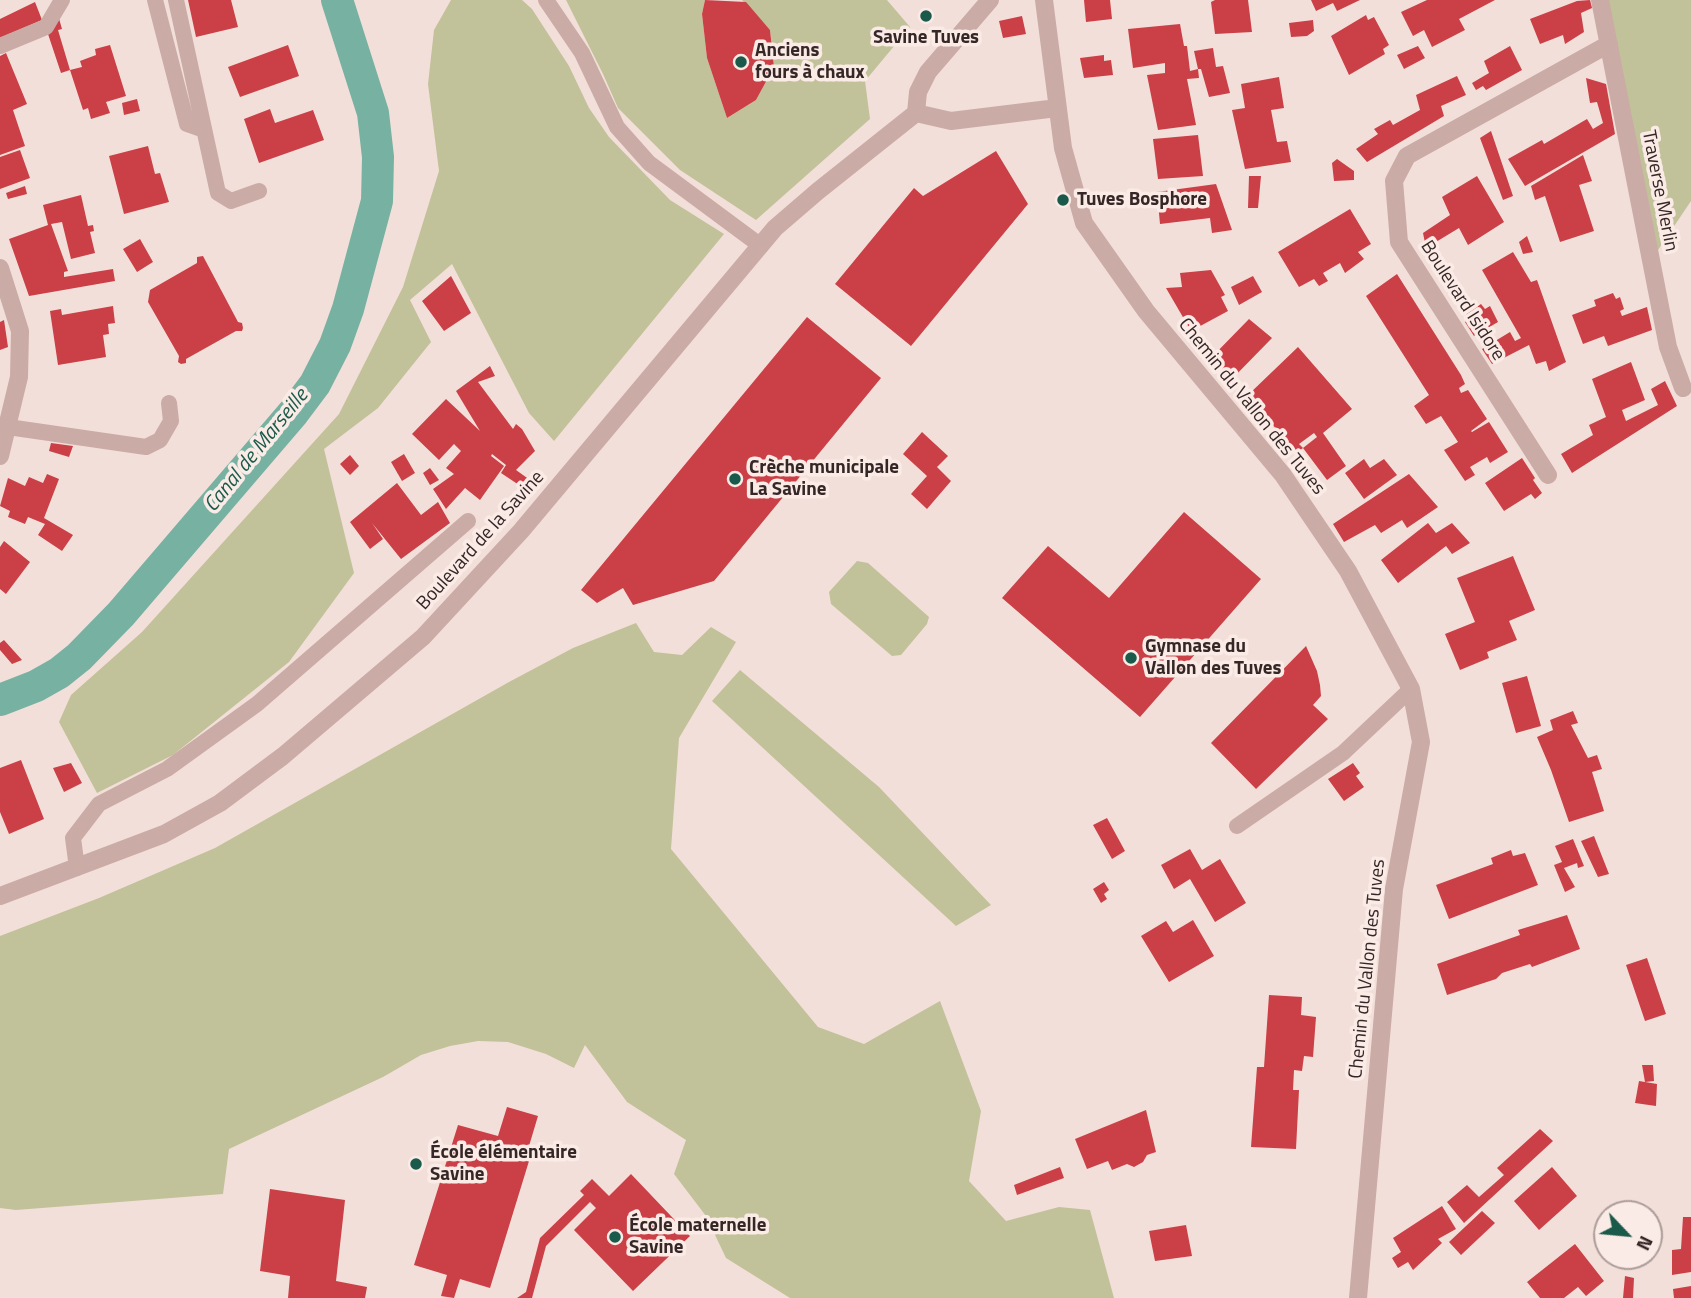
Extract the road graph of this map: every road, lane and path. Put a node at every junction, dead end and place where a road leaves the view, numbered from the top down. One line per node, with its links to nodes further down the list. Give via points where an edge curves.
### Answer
1 (62, 0): 9 (lane, via 46,27)
2 (155, 0): 12 (lane, via 187,124)
3 (176, 0): 12 (lane)
4 (546, 0): 14 (lane, via 582,53 617,127 649,163)
5 (990, 0): 11 (street, via 928,72 918,92)
6 (1044, 0): 10 (street, Chemin du Vallon des Tuves)
7 (1600, 0): 8 (street, Traverse Merlin)
8 (1609, 44): 16 (street, Traverse Merlin, via 1668,347); 20 (street, Boulevard Isidore, via 1407,156 1394,181 1399,242)
9 (0, 46)
10 (1057, 108): 11 (street, via 951,121); 22 (street, Chemin du Vallon des Tuves, via 1084,223 1146,312 1283,475 1348,571)
11 (916, 113): 14 (street, Boulevard de la Savine, via 818,191)
12 (204, 130): 13 (lane, via 218,193 230,201)
13 (259, 191)
14 (761, 246): 24 (street, Boulevard de la Savine, via 521,531 423,637 220,803 164,834)
15 (0, 268): 18 (street, via 19,331 19,377)
16 (1683, 388)
17 (169, 403): 18 (lane, via 171,421 160,440 146,447)
18 (8, 428): 19 (street)
19 (0, 456)
20 (1548, 475)
21 (468, 521): 24 (lane, via 257,704 167,769 99,804 73,838)
22 (1411, 690): 23 (lane, via 1343,753); 26 (street, Chemin du Vallon des Tuves, via 1421,741 1394,889)
23 (1237, 826)
24 (78, 868): 25 (street, Boulevard de la Savine)
25 (0, 896)
26 (1358, 1298)

